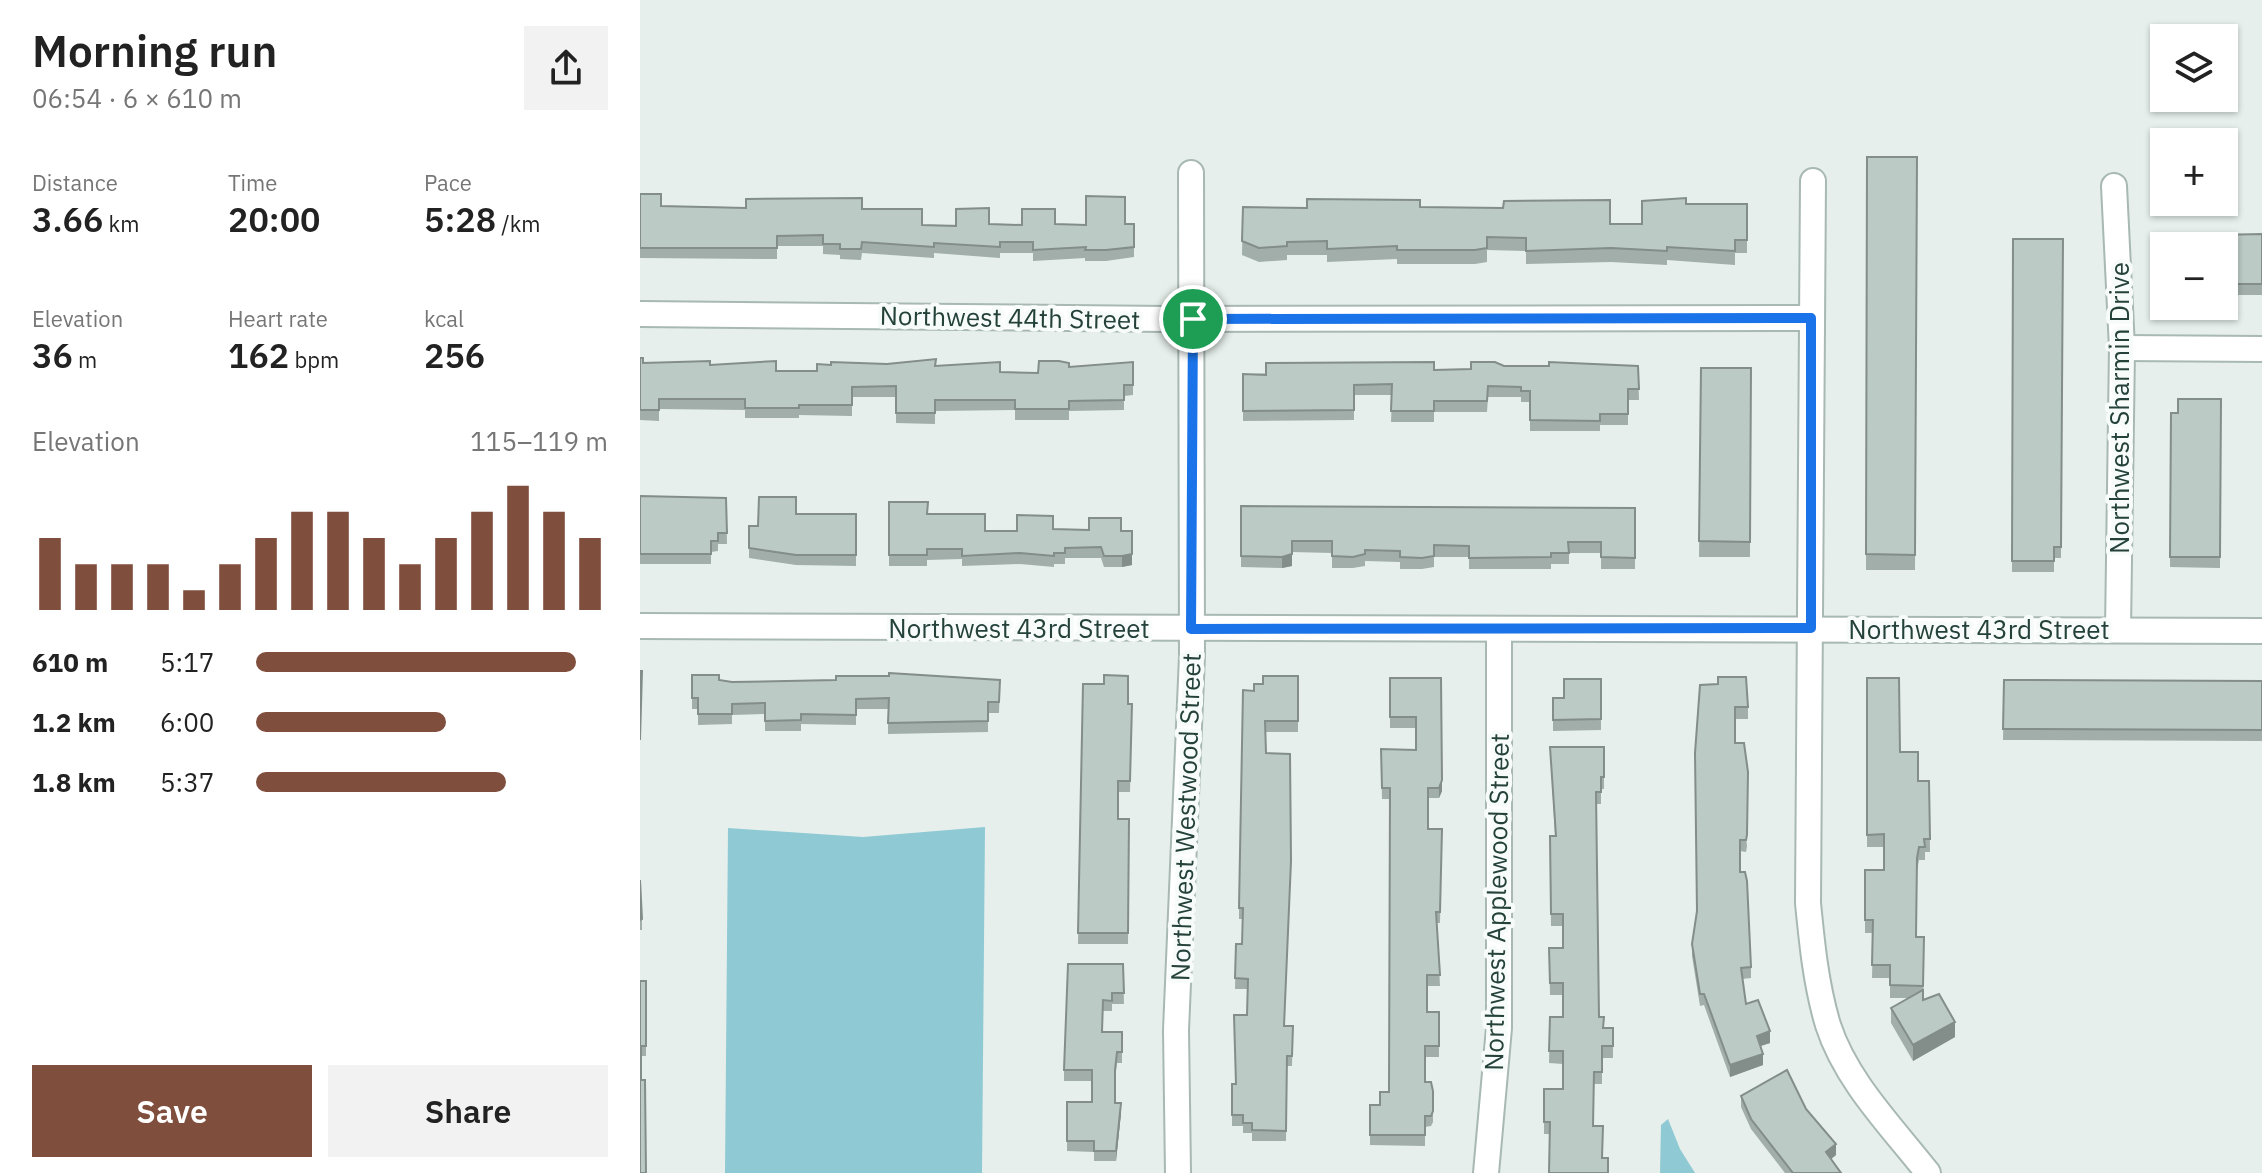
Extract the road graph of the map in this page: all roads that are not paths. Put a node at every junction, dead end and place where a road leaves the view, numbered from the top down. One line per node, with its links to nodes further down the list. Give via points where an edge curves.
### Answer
1 (1191, 173): 6 (street, Northwest Westwood Street)
2 (1813, 181): 5 (street)
3 (2114, 186): 7 (street, Northwest Sharmin Drive)
4 (640, 314): 6 (street, Northwest 44th Street)
5 (1811, 318): 6 (street, Northwest 44th Street); 10 (street)
6 (1193, 319): 11 (street, Northwest Westwood Street)
7 (2122, 348): 8 (street); 13 (street, Northwest Sharmin Drive)
8 (2262, 349)
9 (640, 626): 11 (street, Northwest 43rd Street)
10 (1811, 628): 12 (street, Northwest 43rd Street); 13 (street, Northwest 43rd Street); 17 (street, via 1808,903 1817,981 1829,1028 1853,1074)
11 (1191, 629): 12 (street, Northwest 43rd Street); 15 (street, Northwest Westwood Street, via 1176,1030)
12 (1499, 630): 16 (street, Northwest Applewood Street, via 1499,1028)
13 (2118, 630): 14 (street, Northwest 43rd Street)
14 (2262, 631)
15 (1178, 1173)
16 (1486, 1173)
17 (1928, 1173)

